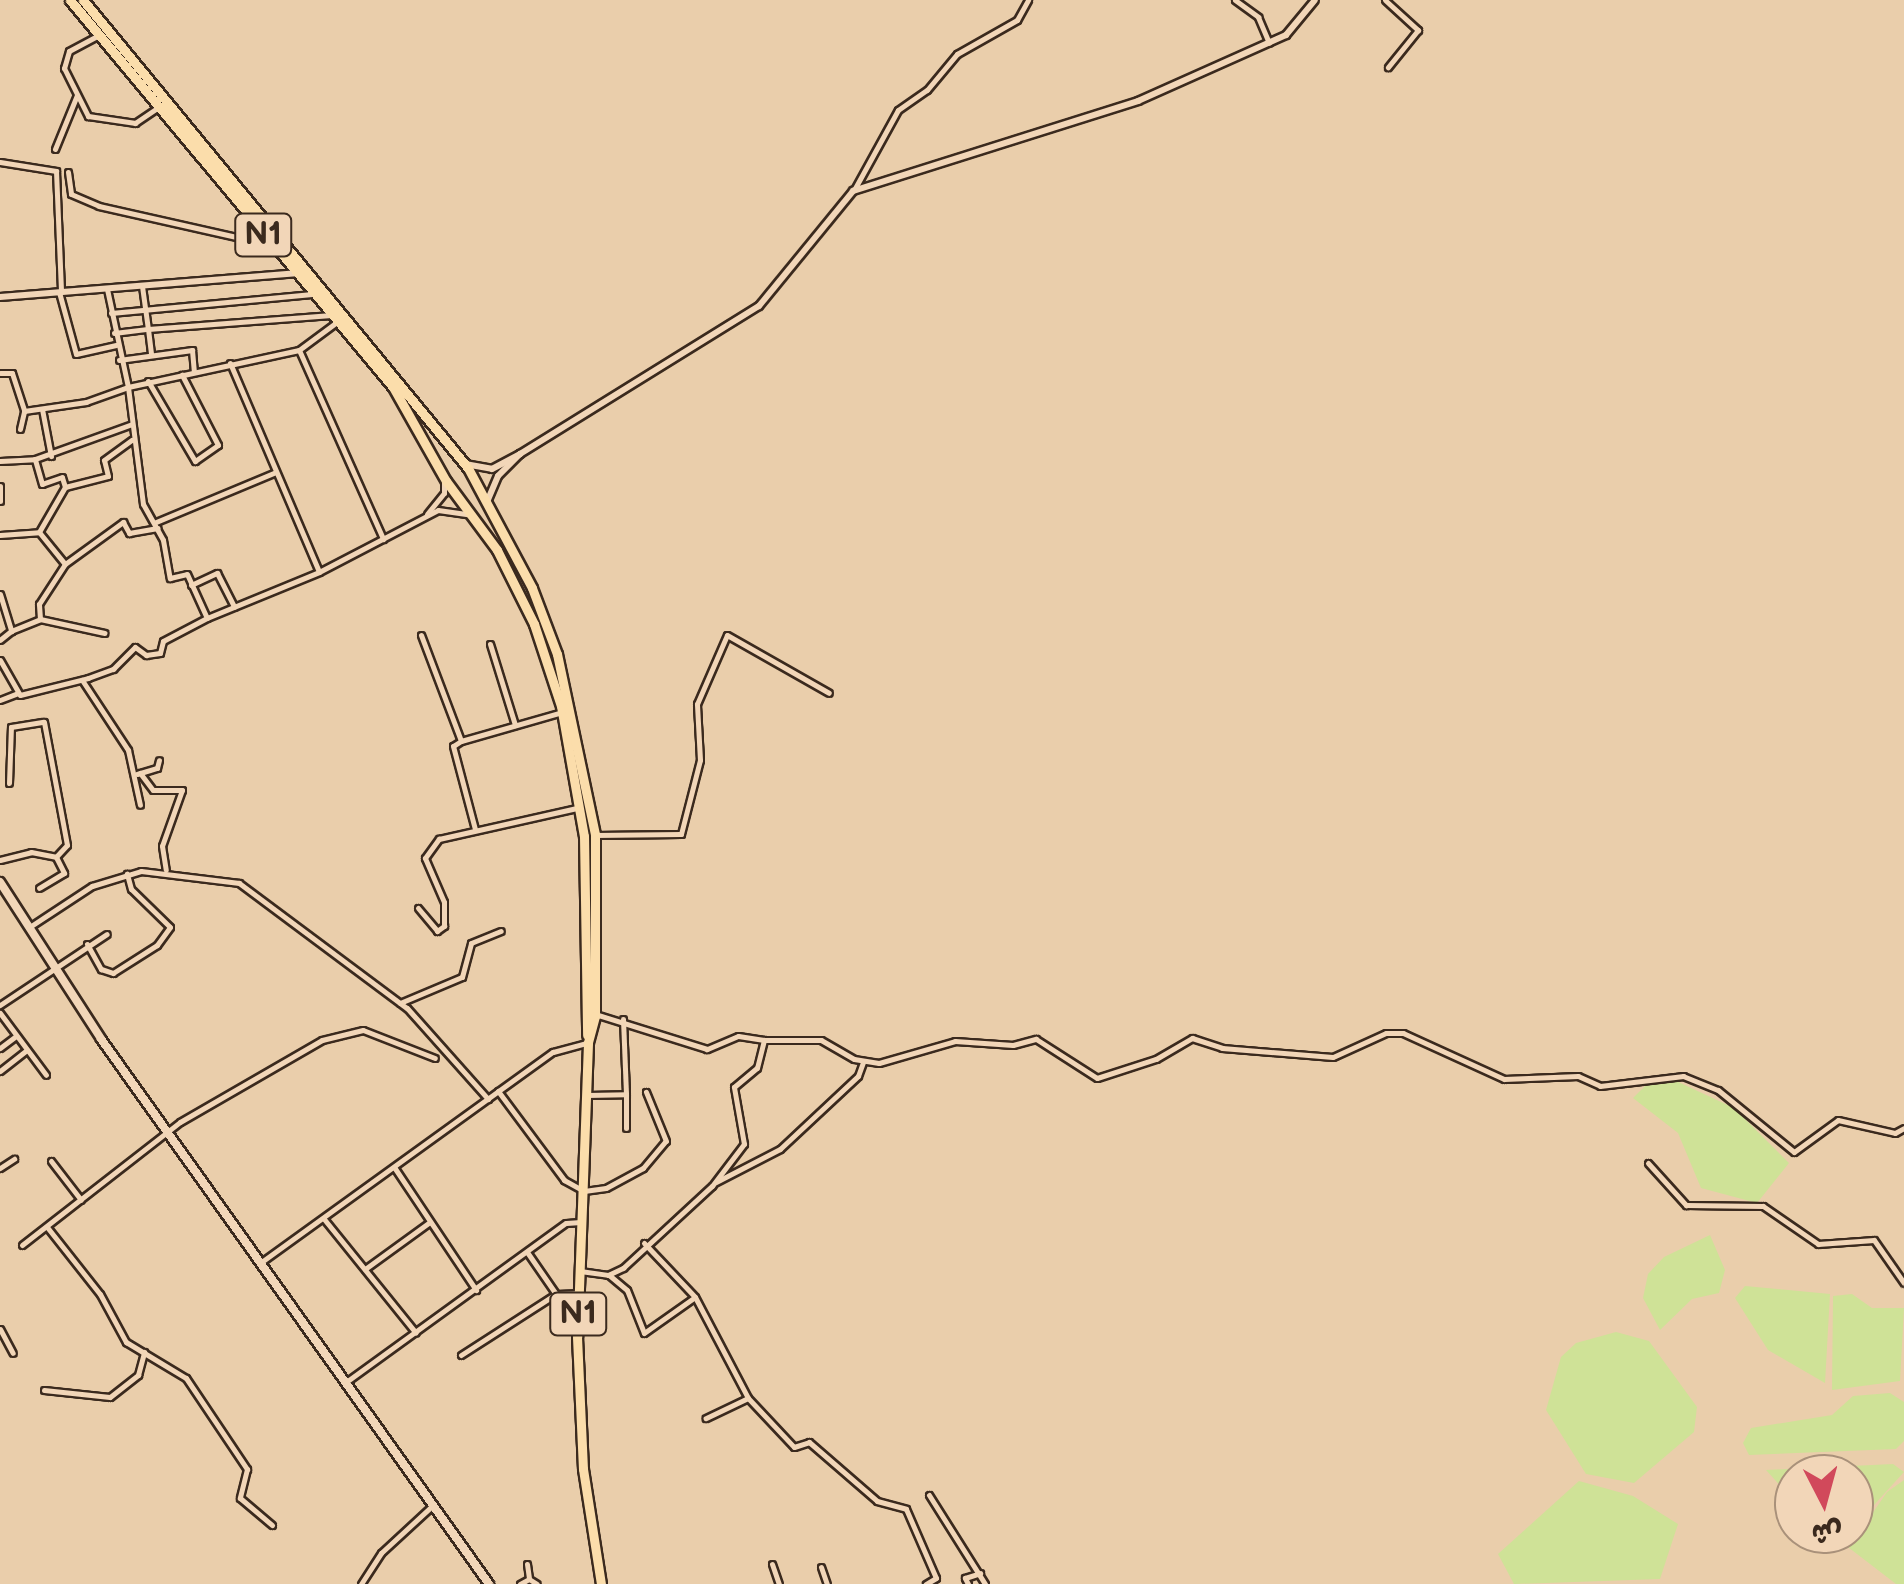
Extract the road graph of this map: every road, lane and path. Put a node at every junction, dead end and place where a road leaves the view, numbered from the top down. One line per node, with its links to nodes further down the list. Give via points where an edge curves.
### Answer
1 (70, 0): 7 (highway, N1 / N1)
2 (83, 0): 47 (highway, N1)
3 (1028, 0): 15 (street, via 1017,20 956,54 928,90 898,110)
4 (1235, 0): 8 (street, via 1258,17)
5 (1315, 0): 8 (street, via 1286,35)
6 (1385, 0): 9 (street, via 1418,30)
7 (99, 35): 10 (street, via 69,51 64,68); 11 (highway, N1 / N1)
8 (1270, 43): 15 (street, via 1106,114)
9 (1388, 67)
10 (78, 95): 11 (street, via 88,116 135,123); 12 (street)
11 (159, 107): 16 (highway, N1 / N1)
12 (55, 149)
13 (0, 162): 20 (street, via 56,170)
14 (68, 172): 16 (street, via 72,194 99,206)
15 (853, 191): 43 (street, via 759,306)
16 (272, 245): 17 (highway, N1 / N1)
17 (296, 273): 18 (street); 21 (highway, N1 / N1)
18 (142, 283): 19 (street); 23 (street)
19 (106, 286): 20 (street); 24 (street)
20 (60, 292): 22 (street); 28 (street, via 76,354)
21 (314, 293): 23 (street); 25 (highway, N1 / N1)
22 (0, 297)
23 (145, 310): 24 (street); 26 (street)
24 (111, 314): 27 (street)
25 (334, 318): 26 (street); 29 (street); 49 (highway, N1 / N1, via 392,387)
26 (148, 329): 27 (street); 30 (street)
27 (114, 333): 28 (street)
28 (116, 345): 31 (street)
29 (299, 350): 32 (street); 59 (street)
30 (151, 356): 31 (street); 33 (street, via 192,350)
31 (118, 360): 37 (street)
32 (230, 364): 33 (street); 48 (street)
33 (194, 371): 35 (street)
34 (0, 374): 39 (street, via 12,373)
35 (182, 374): 36 (street); 36 (street, via 218,445 195,461)
36 (148, 381): 37 (street)
37 (128, 386): 38 (street); 40 (street)
38 (42, 408): 39 (street); 44 (street)
39 (24, 410): 41 (street)
40 (134, 423): 42 (street); 44 (street)
41 (20, 429)
42 (132, 440): 51 (street, via 104,460 108,476); 56 (street, via 142,469 135,476 142,504)
43 (520, 454): 47 (street, via 492,470); 53 (street, via 498,476)
44 (51, 456): 45 (street)
45 (36, 459): 46 (street); 51 (street, via 42,484 62,477)
46 (0, 460)
47 (465, 464): 49 (highway, via 450,462); 53 (highway, N1)
48 (274, 473): 56 (street); 61 (street)
49 (444, 478): 54 (highway, N1); 55 (street, via 441,498)
50 (0, 486): 52 (street)
51 (65, 487): 57 (street)
52 (0, 501)
53 (487, 502): 54 (highway, via 482,518); 86 (highway, N1, via 557,654)
54 (468, 514): 55 (street, via 438,510); 77 (highway, N1, via 497,550 534,624)
55 (416, 524): 59 (street)
56 (157, 525): 60 (street, via 130,533 122,522); 62 (street, via 170,578 186,574)
57 (39, 532): 58 (street); 60 (street)
58 (0, 533)
59 (384, 540): 61 (street)
60 (64, 564): 66 (street, via 39,604)
61 (319, 572): 64 (street)
62 (192, 585): 64 (street, via 217,573); 65 (street)
63 (0, 594): 67 (street)
64 (234, 607): 65 (street)
65 (207, 618): 73 (street, via 163,641 160,653 135,648 113,669)
66 (40, 619): 67 (street); 68 (street)
67 (11, 632): 70 (street)
68 (104, 633)
69 (421, 635): 79 (street)
70 (0, 640)
71 (490, 644): 78 (street)
72 (0, 660): 75 (street)
73 (82, 680): 75 (street); 81 (street, via 124,741)
74 (829, 693): 86 (street, via 727,636 697,704 700,760 680,834)
75 (16, 694): 76 (street)
76 (0, 700)
77 (562, 712): 78 (street); 84 (highway, N1)
78 (516, 725): 79 (street)
79 (461, 741): 85 (street, via 453,746)
80 (159, 760): 81 (street, via 157,768)
81 (137, 774): 83 (street); 89 (street, via 153,790 182,790 162,846)
82 (9, 783): 87 (street, via 11,728 44,722 67,845)
83 (140, 805)
84 (580, 808): 85 (street); 108 (highway, N1)
85 (476, 829): 93 (street, via 439,839 426,858 444,902 444,926 437,931)
86 (595, 834): 102 (highway, N1)
87 (56, 857): 88 (street, via 31,852); 92 (street, via 64,874)
88 (0, 860)
89 (166, 870): 90 (street); 99 (street, via 239,884)
90 (127, 874): 94 (street, via 92,886); 97 (street, via 131,889 170,927 157,945 114,973 102,968)
91 (0, 882): 94 (main road)
92 (39, 888)
93 (418, 908)
94 (32, 926): 98 (main road)
95 (500, 930): 99 (street, via 470,942 462,978)
96 (106, 934): 97 (street)
97 (87, 944): 98 (street)
98 (56, 966): 100 (street); 122 (main road)
99 (400, 1003): 119 (street)
100 (0, 1005)
101 (0, 1014): 104 (street)
102 (596, 1014): 103 (street); 108 (highway, N1)
103 (623, 1018): 107 (street, via 707,1049 738,1036); 117 (street)
104 (8, 1024): 105 (street); 106 (street)
105 (0, 1030)
106 (16, 1036): 109 (street); 110 (street)
107 (764, 1040): 112 (street, via 820,1040); 128 (street, via 757,1068 734,1087 744,1144)
108 (588, 1043): 115 (street, via 553,1052); 118 (highway, N1)
109 (0, 1048)
110 (27, 1050): 113 (street); 114 (street)
111 (435, 1058): 122 (street, via 364,1030 346,1033 294,1055)
112 (864, 1061): 121 (street, via 908,1058 955,1041 1013,1045 1036,1039 1097,1078 1156,1060 1192,1038 1222,1048 1333,1057 1386,1033 1403,1033 1504,1079 1578,1076 1600,1086 1684,1076 1718,1090 1794,1152 1838,1120 1895,1133); 128 (street, via 858,1076 780,1148)
113 (0, 1071)
114 (46, 1075)
115 (498, 1091): 119 (street); 129 (street, via 564,1180)
116 (646, 1092): 129 (street, via 666,1140 643,1168 606,1188)
117 (626, 1094): 118 (street); 120 (street)
118 (587, 1095): 129 (highway, N1)
119 (488, 1099): 127 (street)
120 (626, 1128)
121 (1904, 1128)
122 (170, 1130): 130 (street); 138 (main road)
123 (14, 1158): 126 (street)
124 (51, 1161): 130 (street)
125 (1648, 1163): 142 (street, via 1686,1206 1763,1206 1818,1244 1874,1240)
126 (0, 1168)
127 (394, 1168): 131 (street); 132 (street)
128 (713, 1183): 135 (street)
129 (584, 1190): 133 (highway, N1)
130 (81, 1200): 134 (street)
131 (324, 1219): 138 (street); 139 (street)
132 (430, 1222): 139 (street); 143 (street)
133 (583, 1222): 137 (street, via 566,1223); 140 (highway, N1)
134 (47, 1227): 136 (street); 149 (street, via 100,1294 126,1342)
135 (644, 1243): 141 (street); 146 (street)
136 (22, 1245)
137 (527, 1252): 143 (street); 145 (street)
138 (260, 1264): 152 (main road)
139 (365, 1268): 148 (street)
140 (580, 1271): 141 (street); 144 (highway, N1)
141 (608, 1274): 146 (street, via 626,1290 644,1333)
142 (1904, 1283)
143 (476, 1290): 148 (street)
144 (579, 1293): 145 (street); 168 (highway, N1, via 584,1469)
145 (556, 1294): 151 (street)
146 (695, 1297): 154 (street)
147 (0, 1329): 150 (street)
148 (416, 1333): 152 (street)
149 (144, 1352): 153 (street, via 138,1375 110,1397); 158 (street, via 186,1378 247,1469 240,1498)
150 (13, 1353)
151 (462, 1355)
152 (346, 1382): 157 (main road)
153 (44, 1390)
154 (748, 1398): 155 (street); 171 (street, via 794,1447 810,1442 877,1500 906,1509 936,1578)
155 (706, 1418)
156 (929, 1495): 162 (street)
157 (433, 1505): 164 (street, via 381,1553); 165 (main road)
158 (272, 1524)
159 (527, 1564): 163 (street)
160 (772, 1564): 169 (street)
161 (821, 1567): 170 (street)
162 (980, 1573): 172 (street, via 965,1578); 173 (street)
163 (528, 1579): 166 (street); 167 (street)
164 (361, 1584)
165 (490, 1584)
166 (520, 1584)
167 (537, 1584)
168 (602, 1584)
169 (780, 1584)
170 (827, 1584)
171 (926, 1584)
172 (968, 1584)
173 (986, 1584)

